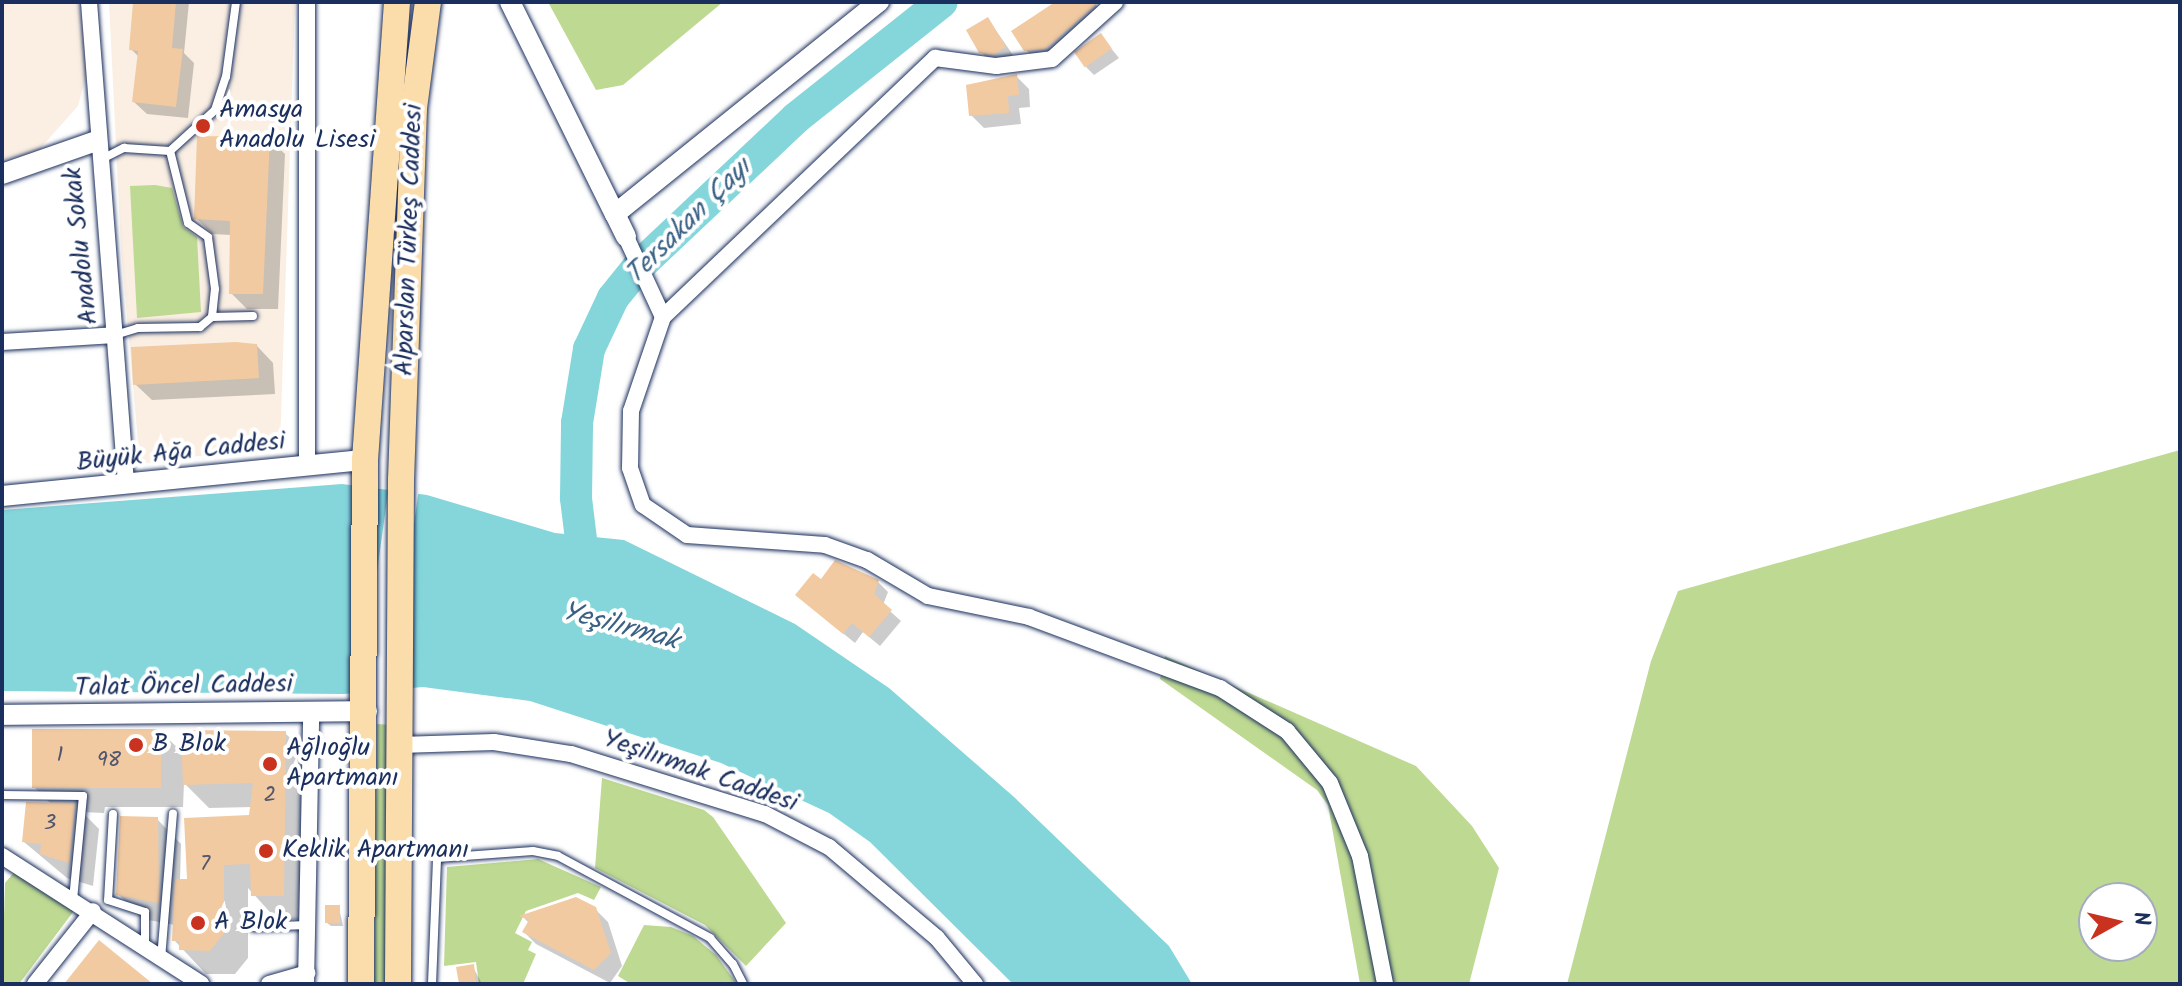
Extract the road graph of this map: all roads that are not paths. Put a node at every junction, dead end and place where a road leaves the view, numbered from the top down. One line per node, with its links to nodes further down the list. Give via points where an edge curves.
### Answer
1 (89, 2): 9 (street, Anadolu Sokak)
2 (236, 2): 10 (lane, via 226,77 215,110)
3 (307, 2): 19 (street)
4 (397, 2): 20 (highway, Alparslan Türkeş Caddesi)
5 (428, 2): 26 (highway, Alparslan Türkeş Caddesi, via 414,108 401,480)
6 (510, 2): 12 (street)
7 (879, 2): 12 (street)
8 (1115, 2): 16 (street, via 1052,59 996,66 935,58)
9 (97, 151): 10 (lane); 11 (street); 17 (street, Anadolu Sokak)
10 (170, 151): 15 (lane, via 188,223 208,237 215,289)
11 (2, 174)
12 (615, 214): 13 (street)
13 (626, 237): 16 (street)
14 (253, 316): 15 (lane)
15 (212, 317): 17 (lane, via 200,327 138,328)
16 (663, 317): 46 (street, via 631,411 630,468 643,505 687,535 825,545 867,560 928,596 1029,617 1170,666 1247,705 1287,731 1330,783 1360,856)
17 (115, 335): 18 (street); 21 (street, Anadolu Sokak)
18 (2, 342)
19 (307, 467): 20 (street, Büyük Ağa Caddesi); 21 (street, Büyük Ağa Caddesi)
20 (365, 469): 23 (highway, Alparslan Türkeş Caddesi)
21 (126, 485): 22 (street, Büyük Ağa Caddesi)
22 (2, 496)
23 (367, 705): 24 (street, Talat Öncel Caddesi); 41 (highway)
24 (311, 712): 25 (street, Talat Öncel Caddesi); 33 (street)
25 (2, 715)
26 (400, 745): 42 (highway); 45 (street, Yeşilırmak Caddesi, via 494,742 571,754 765,814 829,847 937,938)
27 (2, 795): 31 (lane, via 83,796)
28 (173, 813): 36 (lane)
29 (113, 814): 35 (lane, via 108,900 145,912)
30 (2, 856): 31 (street)
31 (73, 899): 32 (street)
32 (93, 911): 35 (street); 38 (street)
33 (308, 925): 34 (lane); 37 (street)
34 (254, 927)
35 (145, 947): 36 (street)
36 (161, 959): 39 (street)
37 (306, 978): 40 (street)
38 (35, 984)
39 (201, 984)
40 (269, 984)
41 (361, 984)
42 (398, 984)
43 (432, 984): 44 (lane, via 437,858 533,851 558,856 710,938)
44 (743, 984)
45 (975, 984)
46 (1385, 984)

